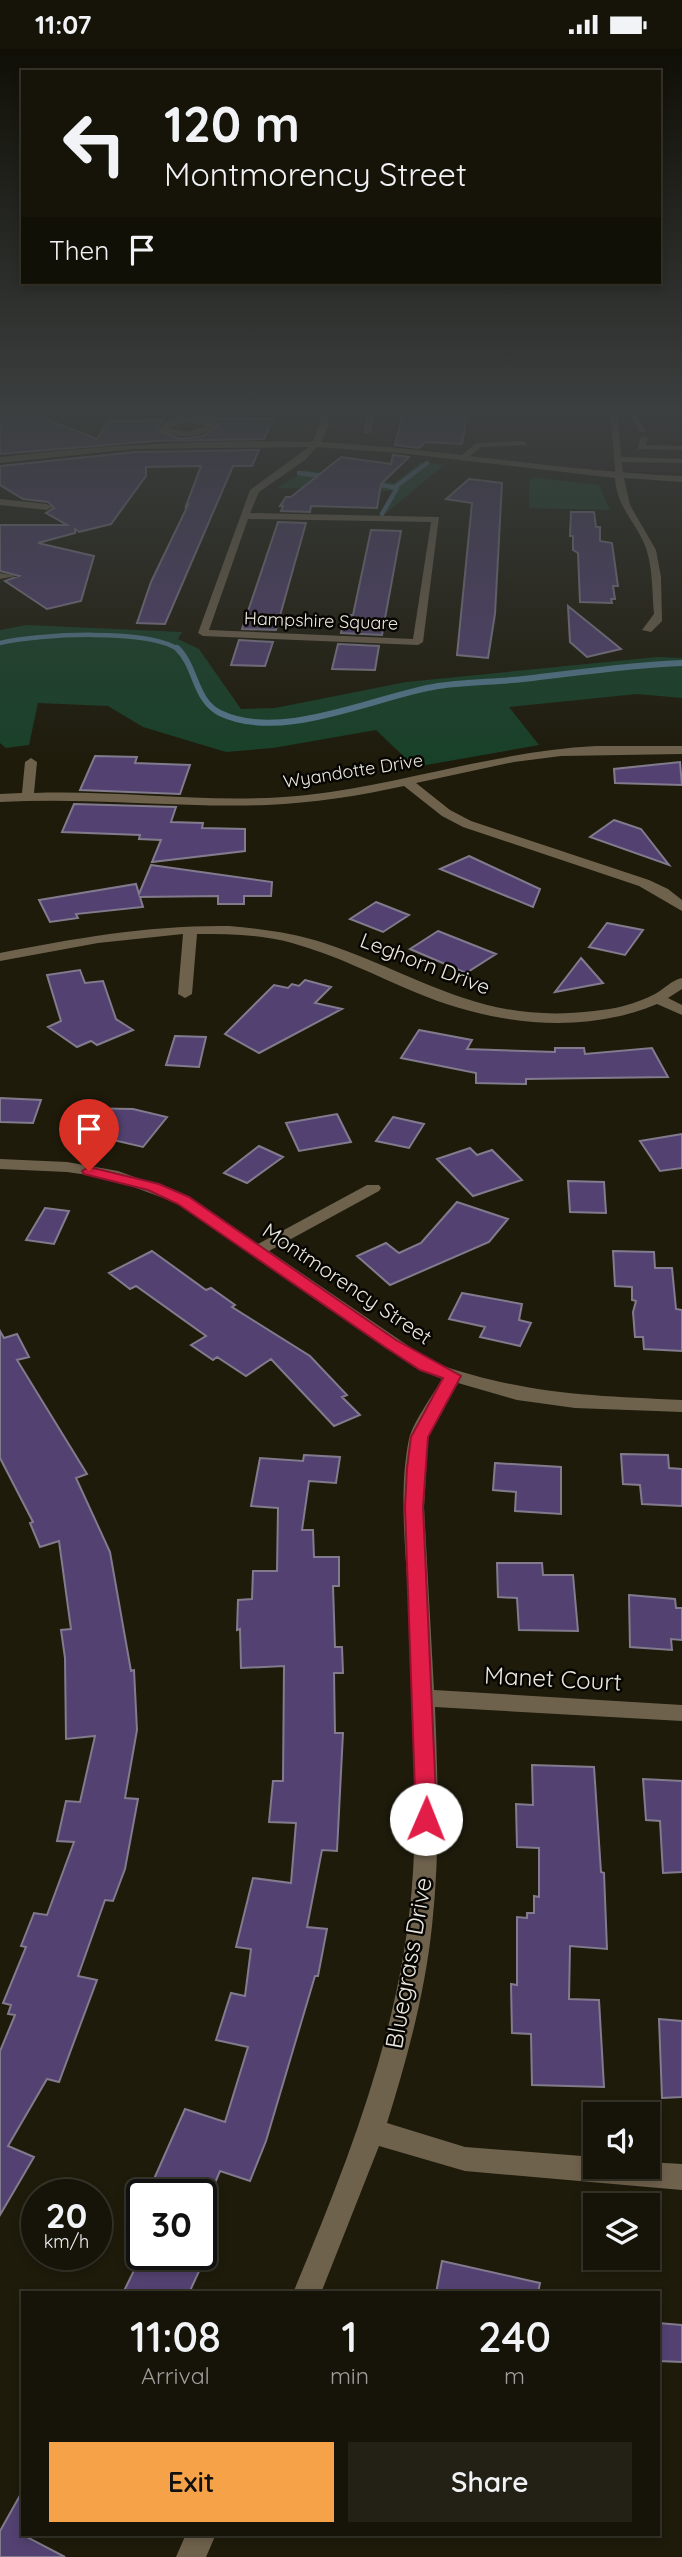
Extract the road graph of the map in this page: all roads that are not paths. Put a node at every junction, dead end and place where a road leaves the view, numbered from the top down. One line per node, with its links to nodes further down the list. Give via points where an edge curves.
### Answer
1 (241, 527): 2 (street, Hampshire Square, via 202,633 418,642)
2 (435, 527)
3 (637, 527): 4 (street, via 651,553 659,614)
4 (647, 630)
5 (682, 750): 7 (street, Wyandotte Drive, via 543,754)
6 (32, 762): 8 (street)
7 (405, 781): 8 (street, Wyandotte Drive, via 272,802); 10 (street, via 467,824 644,883)
8 (28, 796): 9 (street, Wyandotte Drive)
9 (0, 798)
10 (682, 907)
11 (190, 930): 12 (street, Leghorn Drive, via 123,934); 14 (street); 15 (street, Leghorn Drive, via 289,938 344,955 477,1009 521,1016 600,1015)
12 (0, 957)
13 (682, 982): 15 (street, Leghorn Drive)
14 (185, 994)
15 (657, 998): 16 (street)
16 (682, 1011)
17 (0, 1164): 19 (street, Montmorency Street, via 101,1173 154,1187)
18 (373, 1188): 19 (street)
19 (257, 1251): 20 (street, Montmorency Street, via 426,1366)
20 (453, 1376): 21 (street, Montmorency Street, via 517,1394 575,1402); 22 (street, Bluegrass Drive, via 419,1437 415,1468)
21 (682, 1406)
22 (422, 1697): 23 (street, Manet Court); 24 (street, Bluegrass Drive, via 427,1792 425,1875 416,1952 401,2033)
23 (682, 1713)
24 (371, 2131): 25 (street, via 465,2159); 26 (street, Bluegrass Drive)
25 (682, 2177)
26 (308, 2291)
27 (200, 2536): 28 (street)
28 (191, 2557)

